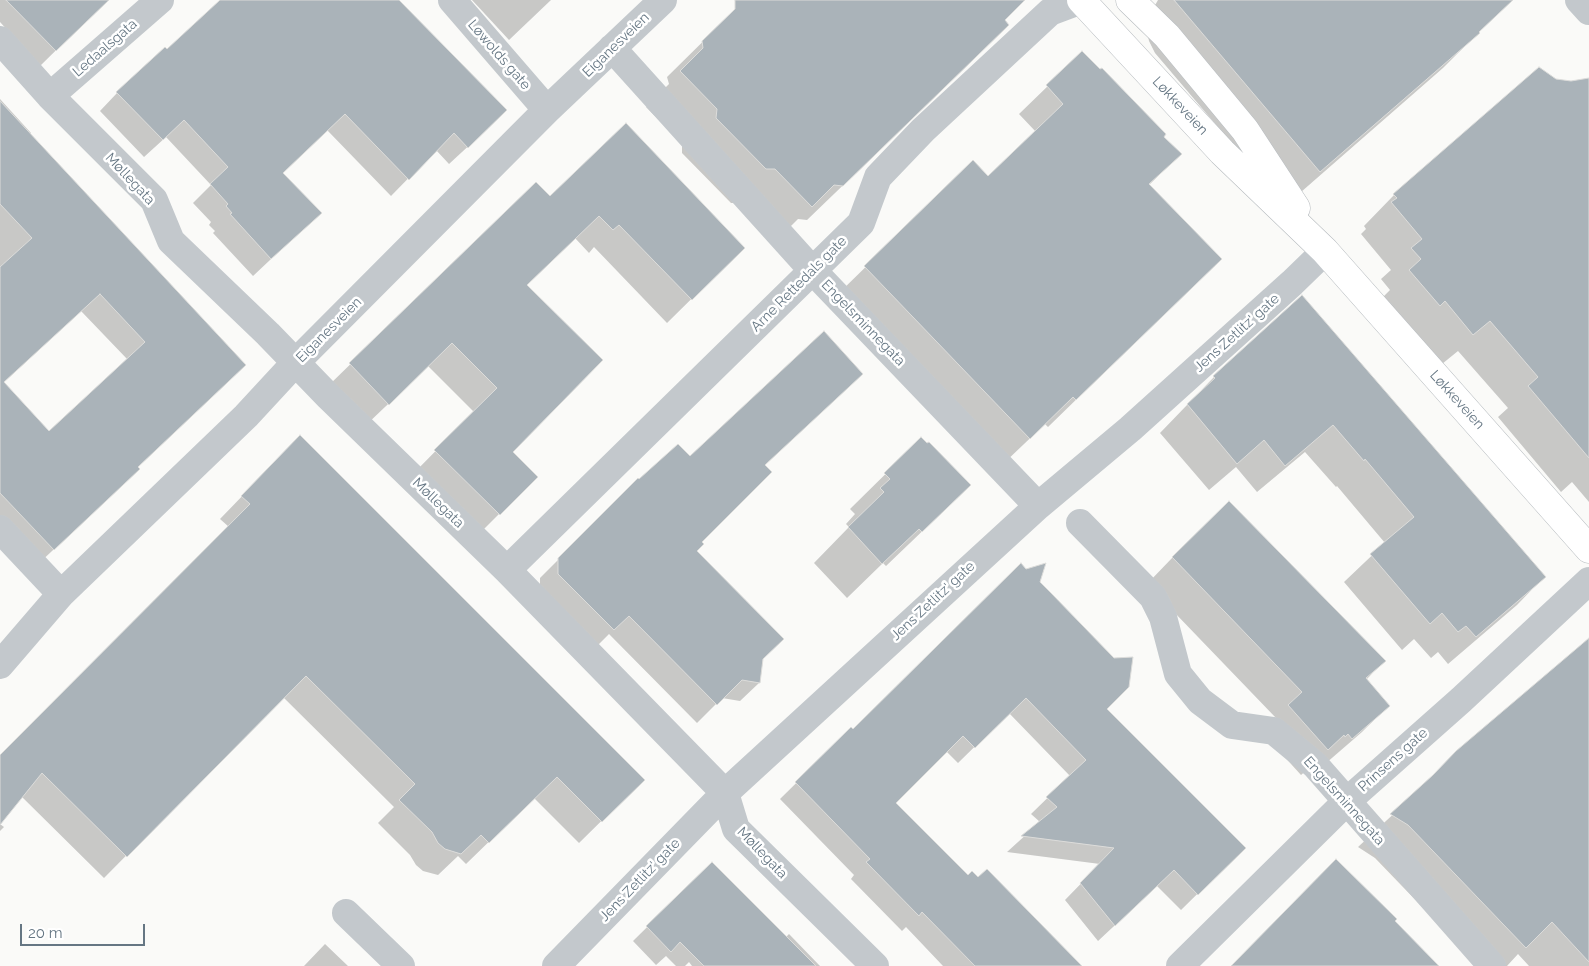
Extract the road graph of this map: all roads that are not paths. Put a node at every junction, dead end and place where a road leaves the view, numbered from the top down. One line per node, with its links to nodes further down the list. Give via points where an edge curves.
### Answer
1 (160, 0): 10 (street, Ledaalsgata)
2 (452, 0): 11 (street, Løwolds gate)
3 (662, 0): 9 (street, Eiganesveien)
4 (1081, 0): 12 (main road, Løkkeveien, via 1222,152); 13 (street, Arne Rettedals gate, via 1050,12 923,130 878,177 861,222)
5 (1130, 0): 12 (main road, Løkkeveien, via 1166,36 1244,130)
6 (1579, 0): 7 (street)
7 (1589, 11)
8 (0, 40): 10 (street, Møllegata)
9 (612, 48): 11 (street, Eiganesveien); 13 (street, Engelsminnegata)
10 (50, 96): 14 (street, Møllegata, via 154,200 171,242)
11 (547, 110): 14 (street, Eiganesveien)
12 (1325, 251): 15 (street, Jens Zetlitz' gate, via 1130,429); 18 (main road, Løkkeveien)
13 (813, 271): 15 (street, Engelsminnegata); 19 (street, Arne Rettedals gate)
14 (295, 363): 19 (street, Møllegata); 21 (street, Eiganesveien, via 246,416)
15 (1038, 506): 23 (street, Jens Zetlitz' gate)
16 (1080, 523): 24 (street, Engelsminnegata, via 1153,597 1163,617 1178,674 1200,701 1232,724 1274,731 1315,765)
17 (0, 529): 21 (street)
18 (1589, 549)
19 (507, 570): 23 (street, Møllegata)
20 (1589, 581): 24 (street, Prinsens gate)
21 (61, 594): 22 (street, Eiganesveien)
22 (0, 665)
23 (724, 793): 27 (street, Jens Zetlitz' gate); 28 (street, Møllegata, via 736,829)
24 (1346, 802): 29 (street, Prinsens gate); 30 (street, Engelsminnegata)
25 (346, 913): 26 (street)
26 (401, 966)
27 (556, 966)
28 (875, 966)
29 (1180, 966)
30 (1492, 966)

